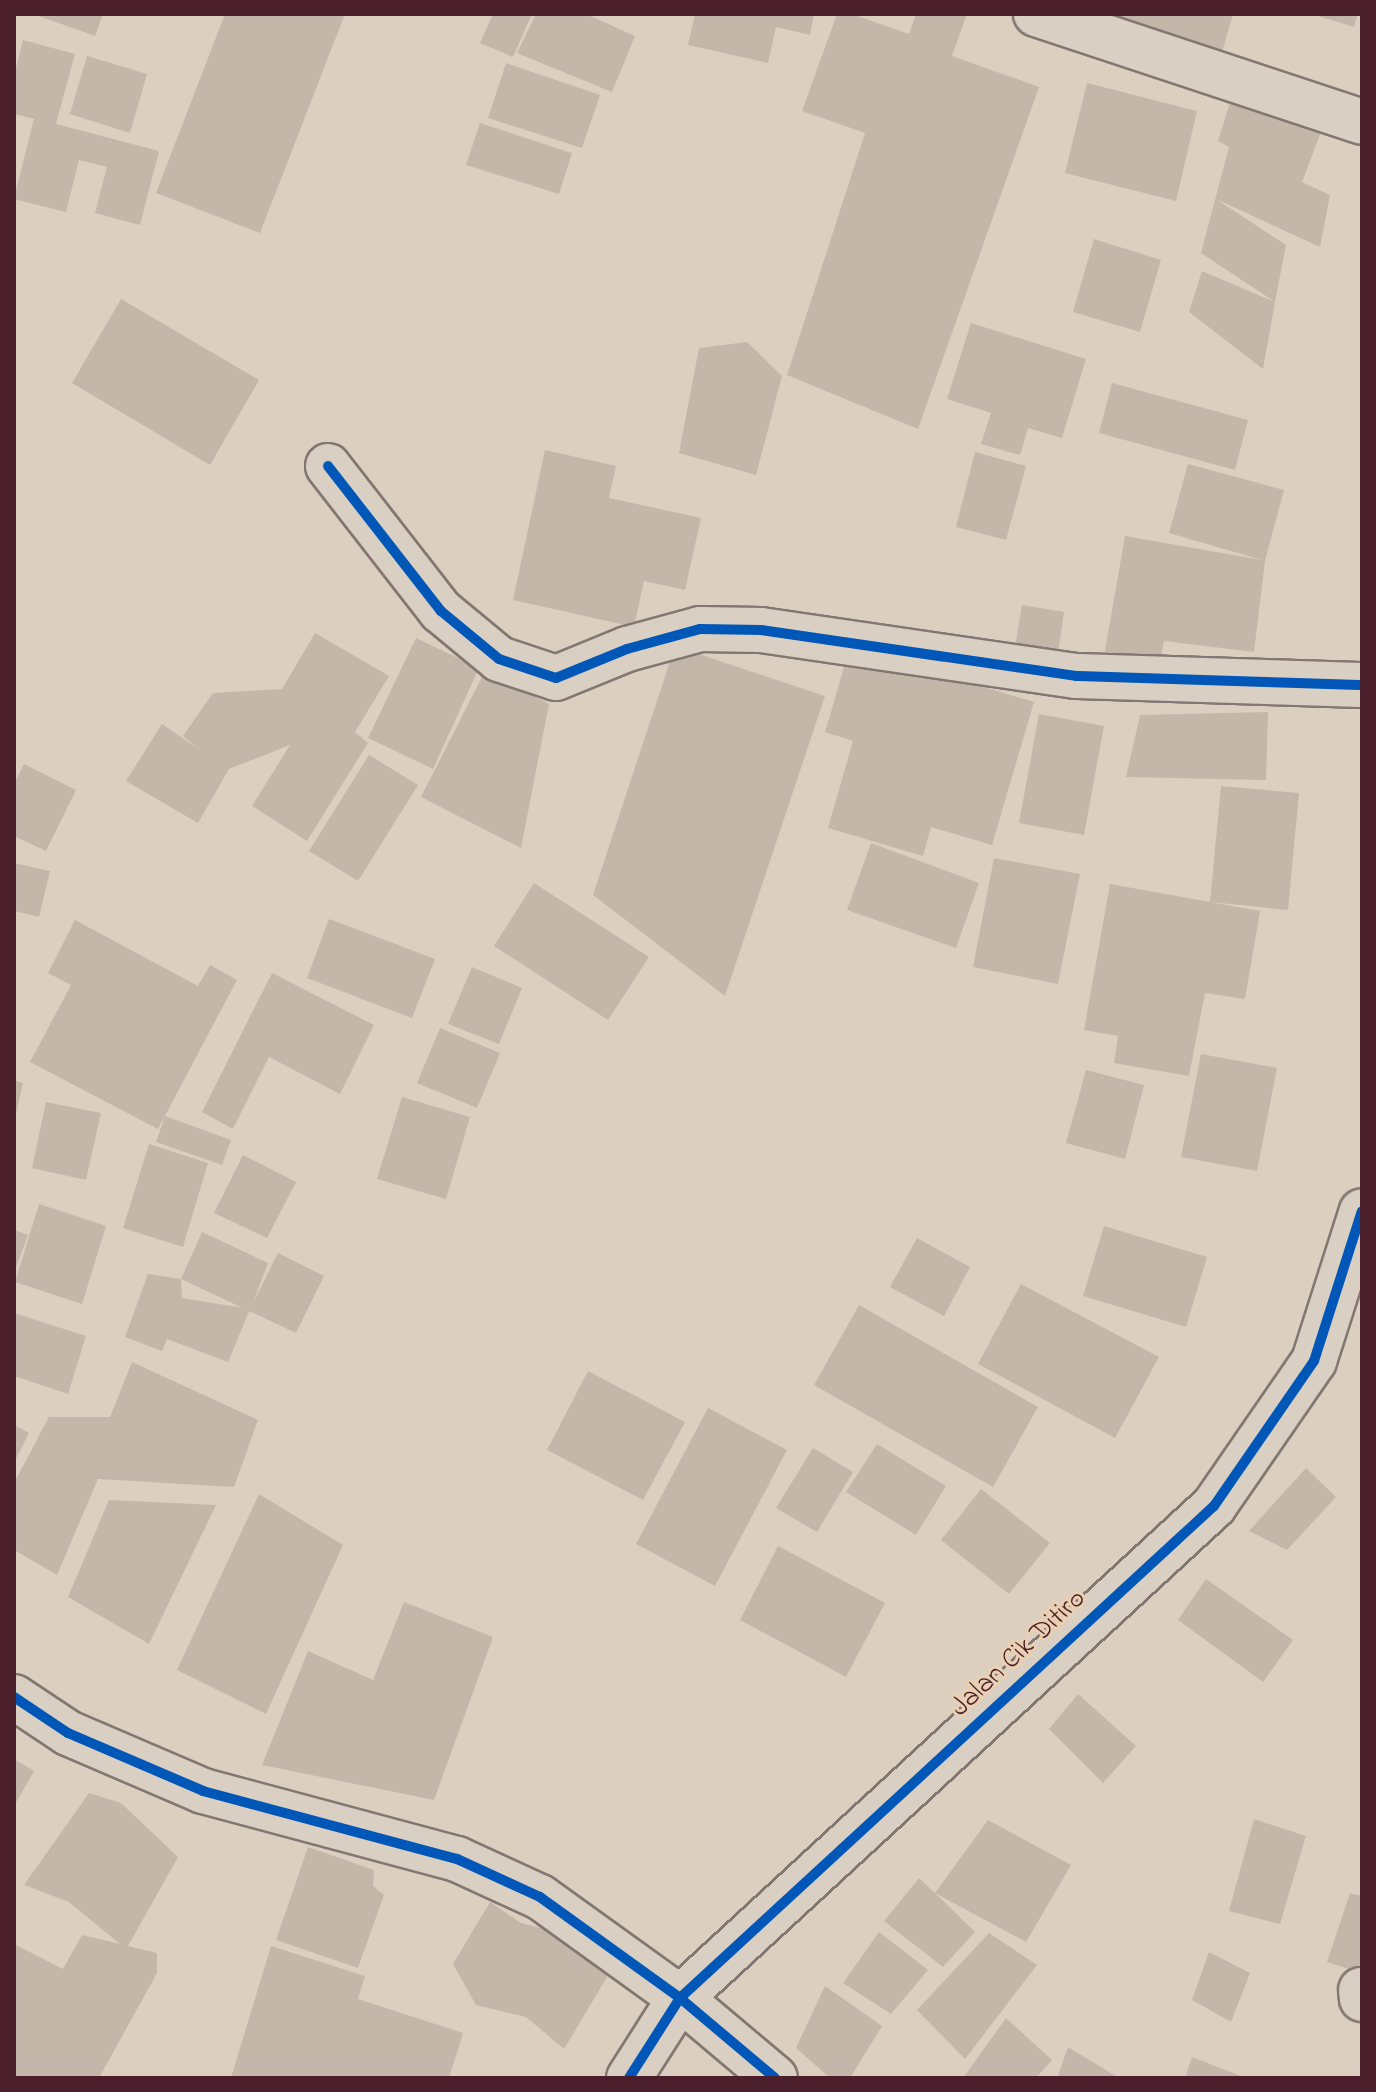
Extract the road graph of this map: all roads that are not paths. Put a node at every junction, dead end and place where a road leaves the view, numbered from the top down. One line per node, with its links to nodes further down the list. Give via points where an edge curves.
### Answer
1 (1036, 14): 2 (street)
2 (1362, 122)
3 (328, 466): 4 (street, via 441,611 499,659 556,678 627,649 700,629 761,630 1076,676)
4 (1362, 685)
5 (1362, 1211): 7 (street, Jalan Cik Ditiro, via 1314,1361 1214,1506)
6 (14, 1697): 7 (street, via 68,1733 203,1791 471,1866 540,1897)
7 (680, 1998): 8 (street, Jalan Cik Ditiro); 9 (street)
8 (629, 2078)
9 (775, 2078)

